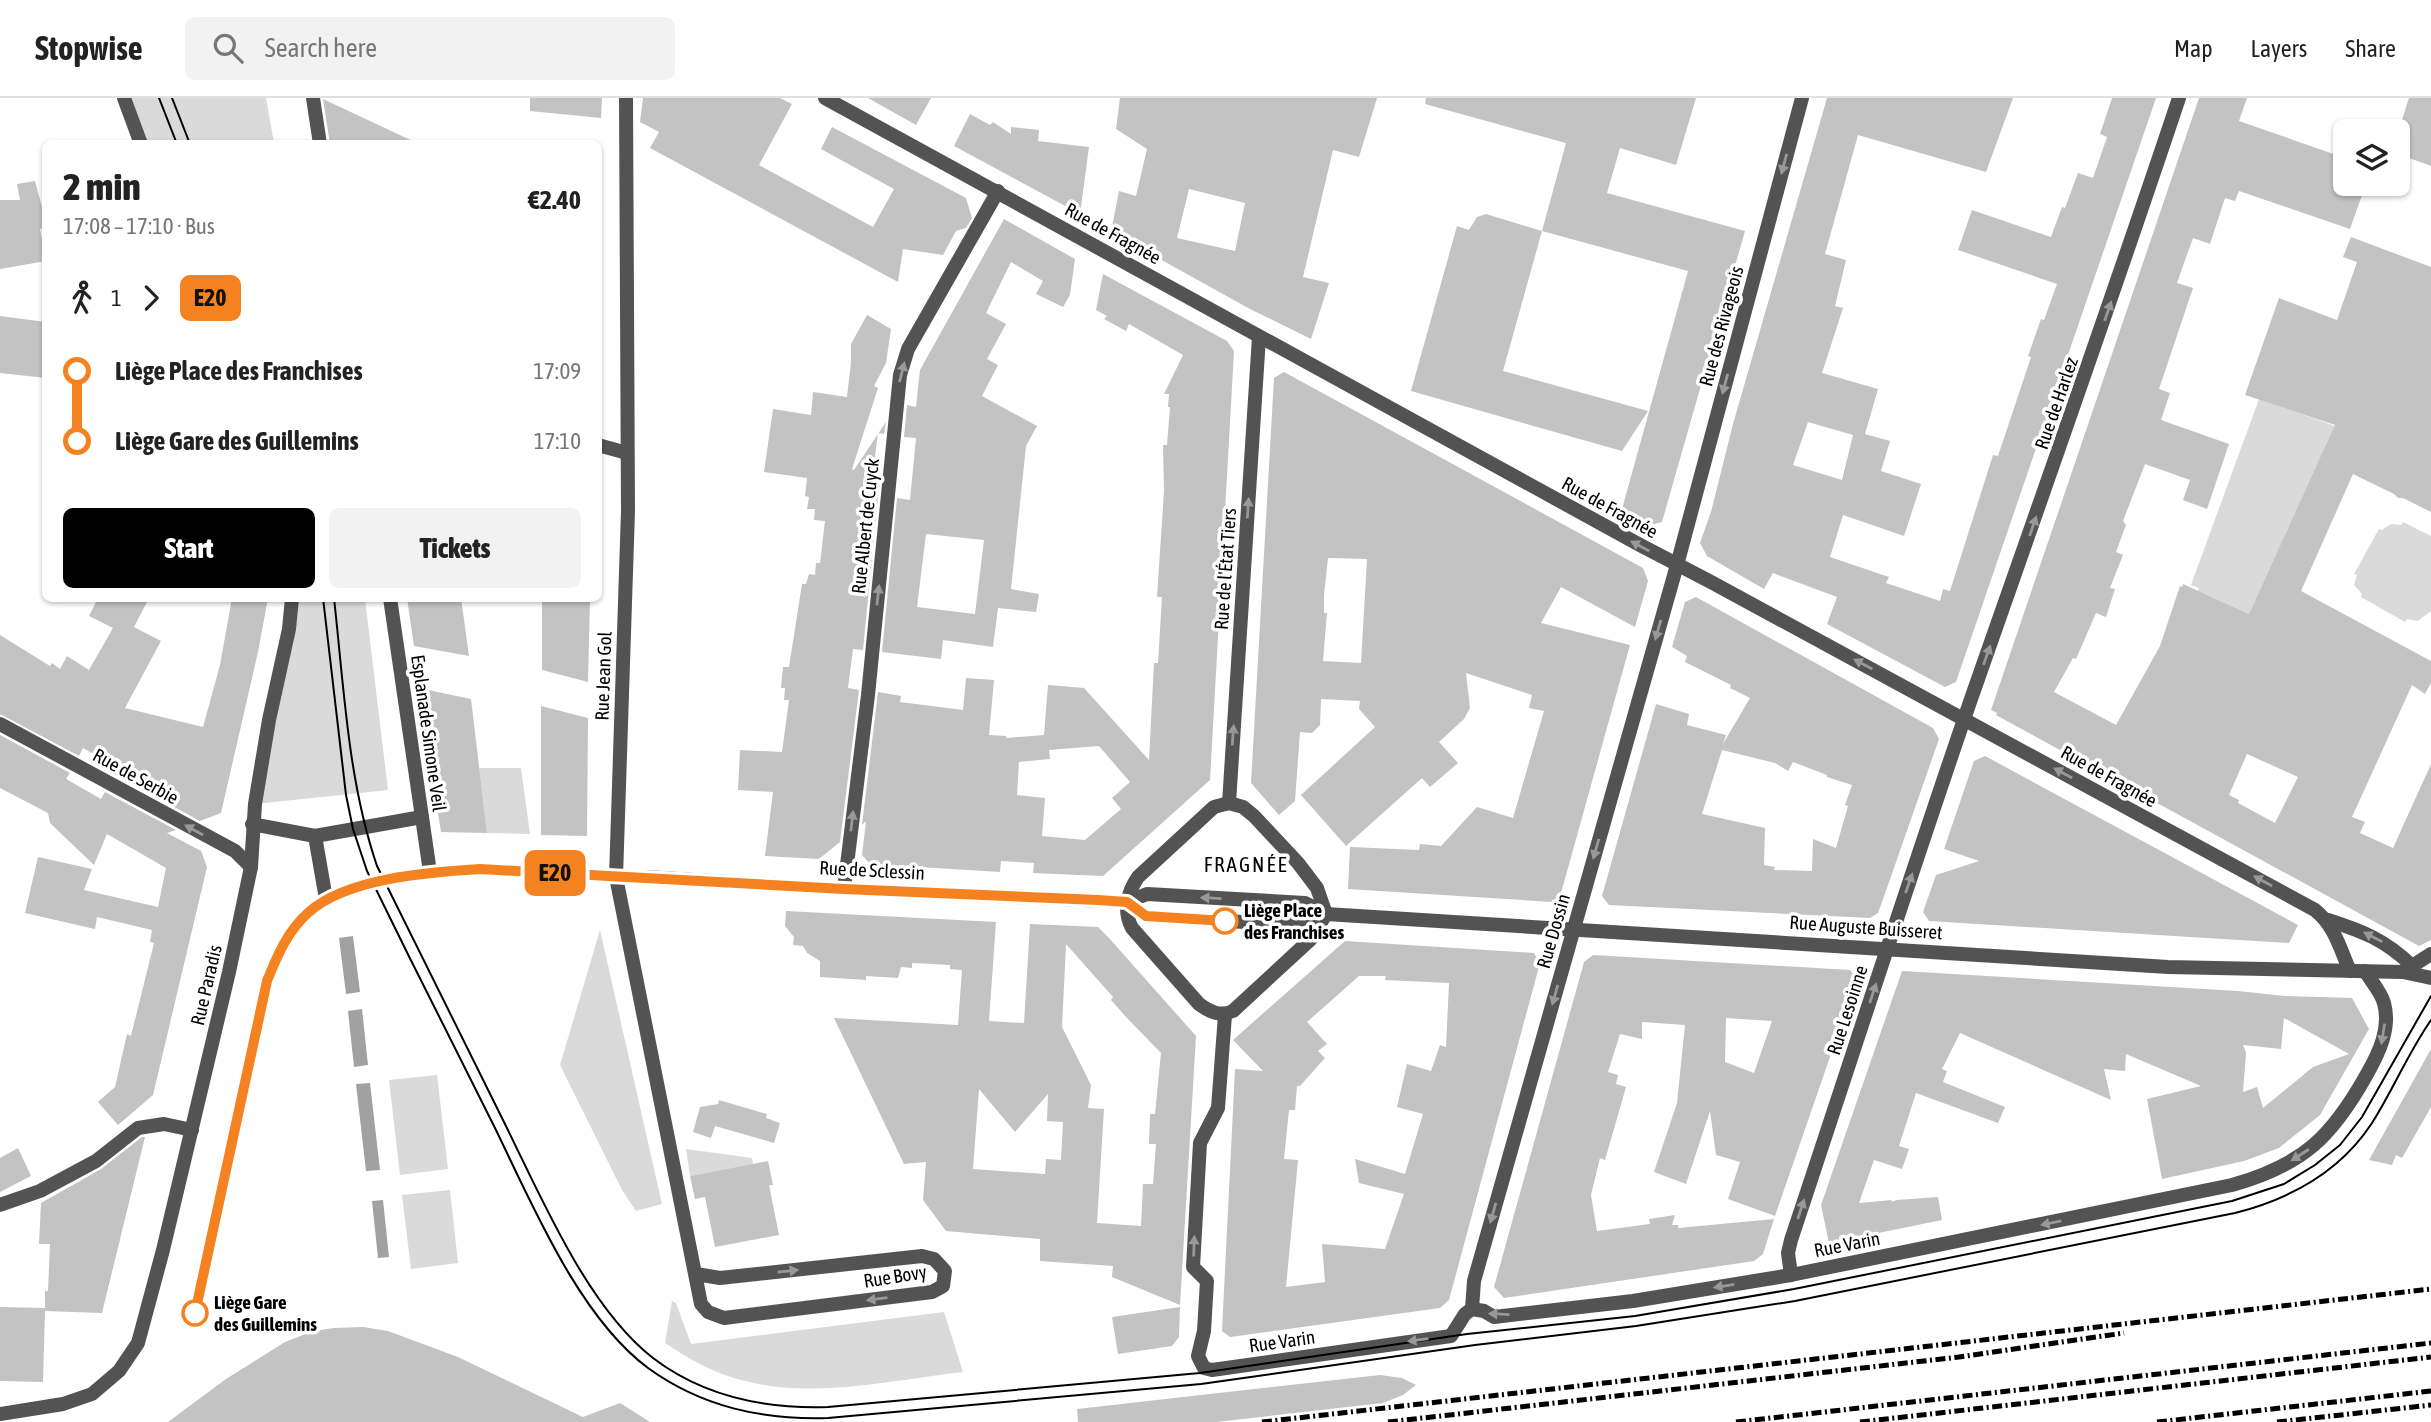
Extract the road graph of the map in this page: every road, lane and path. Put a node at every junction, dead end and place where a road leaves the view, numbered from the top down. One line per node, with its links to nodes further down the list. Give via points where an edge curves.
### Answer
1 (124, 98): 7 (street)
2 (313, 98): 8 (street)
3 (626, 98): 12 (street, Rue Jean Gol)
4 (825, 98): 9 (street, Rue de Fragnée)
5 (1802, 98): 13 (street, Rue des Rivageois, one-way to 13)
6 (2179, 98): 16 (street, Rue de Harlez, one-way to 6)
7 (140, 140)
8 (319, 140)
9 (998, 191): 10 (street, Rue de Fragnée); 25 (street, Rue Albert de Cuyck, one-way to 9, via 900,375 908,349)
10 (1259, 337): 13 (street, Rue de Fragnée, one-way to 10); 18 (street, Rue de l'État Tiers, one-way to 10)
11 (602, 446): 12 (street)
12 (627, 453): 24 (street, Rue Jean Gol)
13 (1677, 565): 16 (street, Rue de Fragnée, one-way to 13); 30 (street, Rue Dossin, one-way to 30)
14 (292, 602): 20 (street, Rue Paradis)
15 (391, 602): 19 (street, Esplanade Simone Veil)
16 (1965, 719): 29 (street, Rue de Fragnée, one-way to 16); 31 (street, Rue Lesoinne, one-way to 16)
17 (0, 724): 22 (street, Rue de Serbie, one-way to 17, via 234,851)
18 (1229, 803): 27 (street, via 1214,807 1138,877); 28 (street, via 1254,816 1298,863 1317,888)
19 (422, 817): 21 (street); 23 (street, Esplanade Simone Veil)
20 (252, 824): 21 (street); 22 (street, Rue Paradis)
21 (315, 836): 26 (street)
22 (251, 867): 37 (street, Rue Paradis)
23 (430, 873)
24 (616, 877): 25 (street, Rue de Sclessin); 39 (street, Rue Bovy)
25 (844, 889): 27 (street, Rue de Sclessin)
26 (326, 899)
27 (1127, 902): 28 (street, one-way to 27, via 1305,903 1147,894); 28 (street, via 1146,916 1180,919 1294,925); 36 (street, via 1132,928 1199,1004)
28 (1326, 914): 30 (street, Rue Auguste Buisseret); 36 (street, via 1311,939)
29 (2328, 920): 33 (street, Rue de Fragnée, one-way to 29, via 2396,950 2372,935); 34 (street)
30 (1574, 929): 31 (street, Rue Auguste Buisseret); 41 (street, Rue Dossin, one-way to 41, via 1474,1281)
31 (1887, 948): 34 (street, Rue Auguste Buisseret, via 2168,967); 40 (street, Rue Lesoinne, one-way to 31, via 1791,1240)
32 (2431, 954): 33 (street)
33 (2408, 969): 34 (street, Rue Auguste Buisseret); 35 (street, Rue Auguste Buisseret)
34 (2357, 971): 40 (street, Rue Varin, one-way to 40, via 2384,1004 2378,1056 2328,1133 2277,1169 2232,1185)
35 (2431, 978)
36 (1225, 1015): 41 (street, Rue Varin, one-way to 36, via 1451,1336 1204,1368 1198,1356 1207,1281 1193,1267 1195,1201 1200,1143 1218,1108)
37 (191, 1130): 38 (street, via 164,1124 138,1128 96,1161 40,1191); 42 (street, Rue Paradis, via 138,1343 119,1371 92,1394 63,1404)
38 (0, 1205)
39 (696, 1274): 39 (street, Rue Bovy, one-way to 39, via 720,1278 922,1256 934,1259 945,1271 943,1286 932,1292 724,1318 701,1304)
40 (1791, 1275): 41 (street, Rue Varin, one-way to 41, via 1633,1301 1494,1317)
41 (1472, 1309)
42 (0, 1414)

